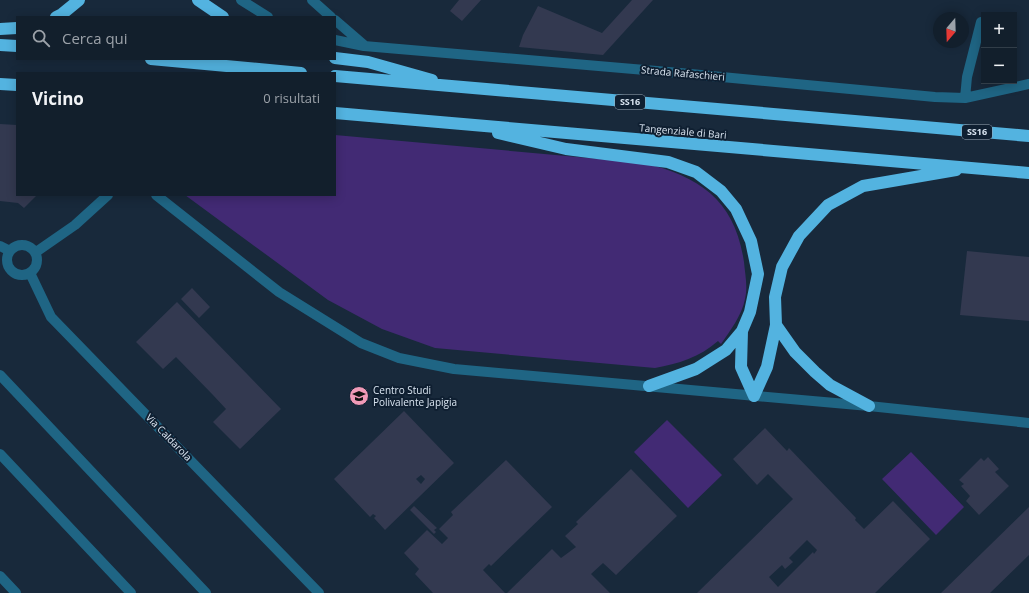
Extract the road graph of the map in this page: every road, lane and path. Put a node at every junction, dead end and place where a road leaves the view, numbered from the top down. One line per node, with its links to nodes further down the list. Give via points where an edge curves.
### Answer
1 (79, 0): 5 (highway)
2 (198, 0): 6 (highway)
3 (241, 0): 7 (street)
4 (312, 0): 8 (street)
5 (58, 16)
6 (222, 16)
7 (266, 16)
8 (330, 16)
9 (336, 21): 16 (street)
10 (981, 22): 25 (street)
11 (16, 28): 12 (highway)
12 (0, 29)
13 (336, 40): 16 (street, Strada Rafaschieri)
14 (0, 45): 15 (highway)
15 (16, 46)
16 (364, 46): 25 (street, Strada Rafaschieri)
17 (336, 58): 24 (highway, via 368,62)
18 (162, 60): 19 (highway)
19 (290, 72)
20 (336, 76): 24 (highway, SS16)
21 (0, 84): 23 (highway)
22 (1029, 84): 25 (street, Strada Rafaschieri)
23 (16, 85)
24 (464, 88): 28 (highway, SS16)
25 (964, 98)
26 (336, 113): 27 (highway, Tangenziale di Bari)
27 (460, 124): 29 (highway, Tangenziale di Bari); 38 (highway, via 566,149 668,162 696,172 721,191 736,209 751,241 758,274 750,312)
28 (1029, 136)
29 (971, 168): 30 (highway, Tangenziale di Bari); 37 (highway, via 862,186 828,205 799,236 782,267 775,297)
30 (1029, 173)
31 (107, 196): 35 (street, via 75,225)
32 (157, 196): 40 (street, via 279,292 361,343 399,358 454,369)
33 (0, 246): 34 (street)
34 (10, 251): 35 (street, via 13,247 23,244); 36 (street, via 7,261 11,270 21,275)
35 (36, 252): 36 (street, via 36,266)
36 (30, 273): 49 (street, Via Caldarola, via 51,317)
37 (776, 325): 41 (highway, via 768,367); 42 (highway, via 795,352 815,372 830,385)
38 (742, 331): 40 (highway, via 726,350 696,369); 41 (highway, via 740,367)
39 (0, 375): 48 (street)
40 (649, 386): 41 (street)
41 (754, 396): 42 (street)
42 (869, 406): 43 (street)
43 (1029, 423)
44 (0, 454): 47 (street)
45 (0, 576): 46 (street)
46 (16, 593)
47 (131, 593)
48 (206, 593)
49 (319, 593)

